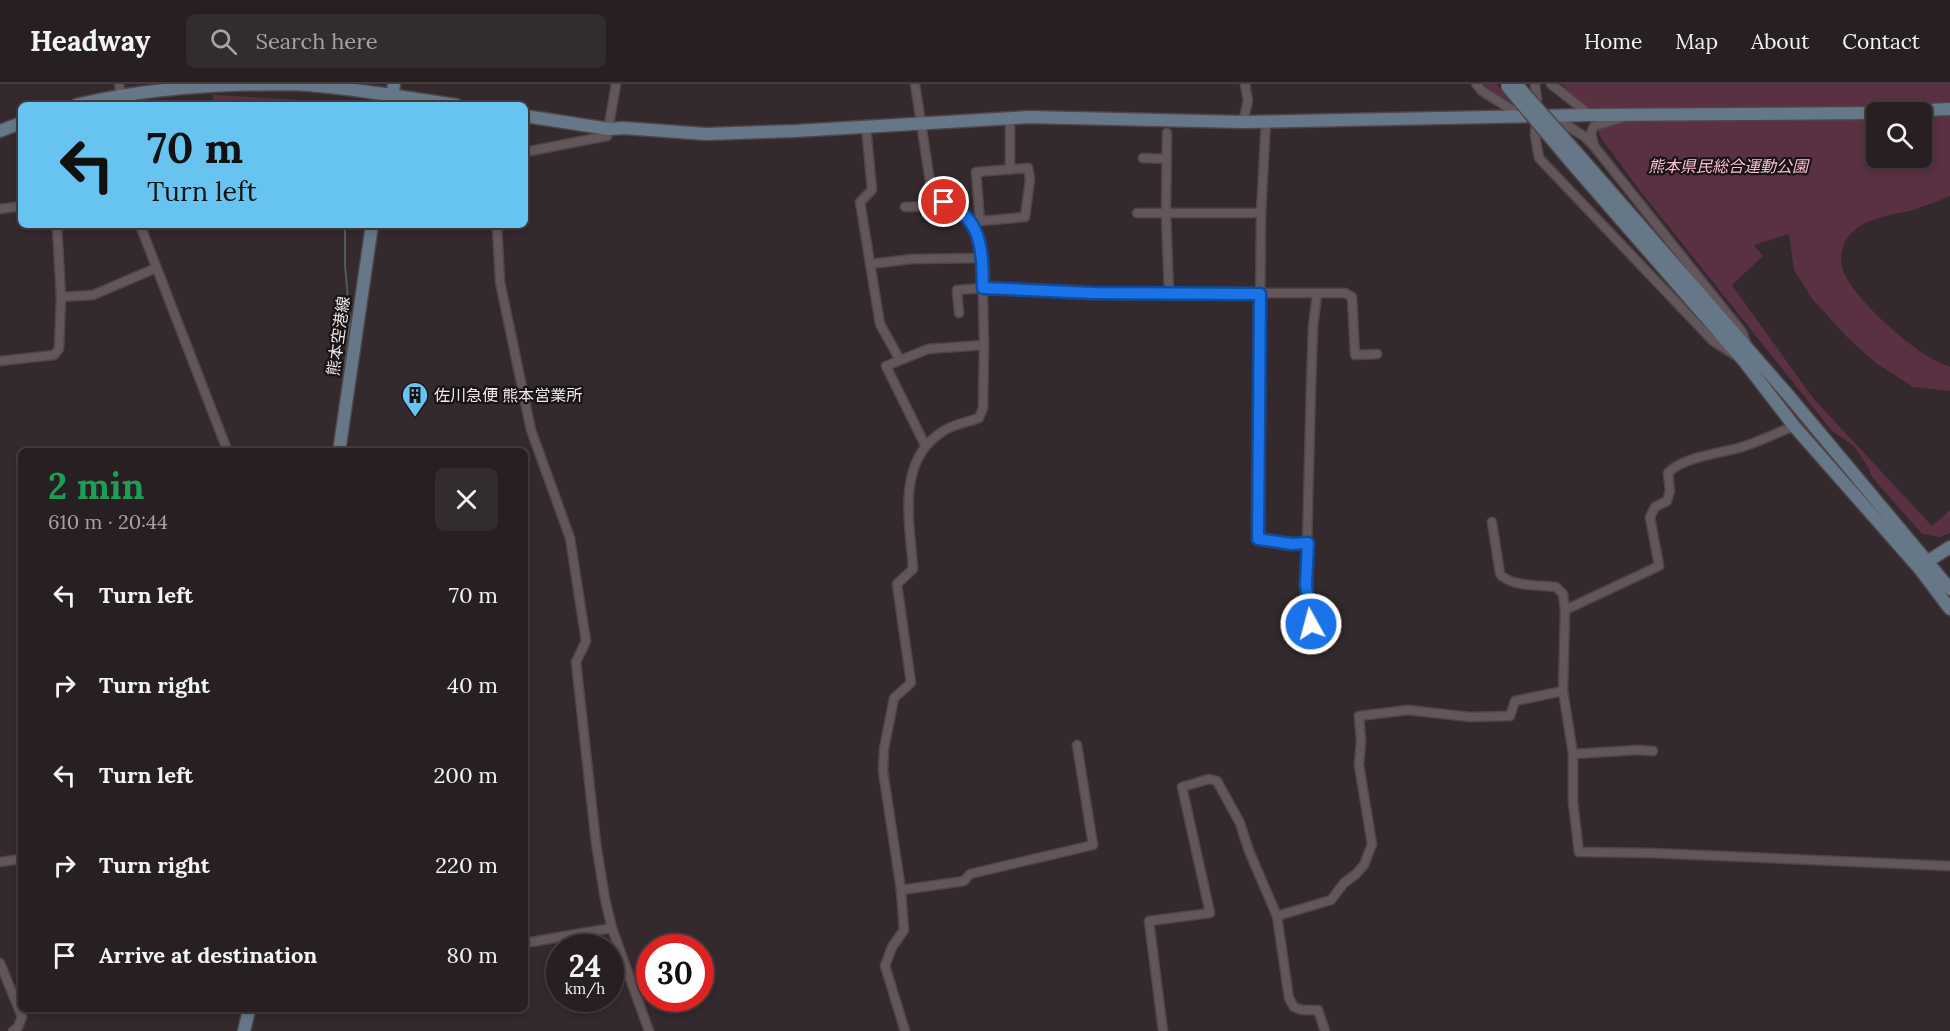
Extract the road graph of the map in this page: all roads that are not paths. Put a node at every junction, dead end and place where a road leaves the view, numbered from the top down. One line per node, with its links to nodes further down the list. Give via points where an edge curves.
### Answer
1 (616, 84): 26 (street)
2 (915, 84): 22 (street)
3 (1245, 84): 23 (street, via 1248,101)
4 (1476, 84): 19 (street, via 1489,96)
5 (1535, 84): 19 (street, via 1537,99)
6 (1551, 84): 16 (street)
7 (1509, 85): 57 (street, bridge)
8 (120, 94): 9 (street, via 184,86 293,84); 10 (street)
9 (393, 95): 11 (street)
10 (88, 102)
11 (437, 102)
12 (1950, 109): 13 (street)
13 (1932, 110)
14 (1866, 113): 17 (street)
15 (1552, 115): 16 (street); 19 (street); 29 (street)
16 (1590, 115): 17 (street)
17 (1634, 115): 29 (street, via 1594,126)
18 (528, 116): 26 (street)
19 (1530, 116): 21 (street); 57 (street, via 1539,158 1713,340)
20 (1010, 118): 22 (street); 23 (street); 33 (street)
21 (1266, 121): 23 (street); 39 (street)
22 (920, 122): 25 (street); 34 (street)
23 (1243, 122)
24 (18, 124): 27 (street)
25 (866, 126): 26 (street, via 706,134); 47 (street, via 872,190 860,202)
26 (609, 129): 30 (street, via 607,136)
27 (0, 131)
28 (1167, 133): 32 (street)
29 (1594, 146): 57 (street, via 1742,332)
30 (528, 151)
31 (1143, 158): 32 (street)
32 (1167, 159): 40 (street)
33 (1010, 170): 41 (street, via 976,172); 41 (street, via 1028,168 1025,217)
34 (935, 199): 36 (street, via 928,206); 41 (street, via 958,208)
35 (18, 206): 37 (street)
36 (905, 207)
37 (0, 209)
38 (1137, 213): 40 (street)
39 (1261, 213): 40 (street); 51 (street)
40 (1166, 214): 50 (street)
41 (975, 222): 46 (street)
42 (57, 228): 53 (street)
43 (141, 228): 48 (street)
44 (372, 228): 63 (street, 熊本空港線)
45 (497, 228): 81 (street, via 500,282 531,430 570,538 586,641 576,662 596,843)
46 (982, 258): 47 (street); 49 (street)
47 (870, 264): 58 (street, via 880,324)
48 (156, 268): 53 (street, via 93,295); 62 (street)
49 (983, 288): 50 (street); 54 (street, via 957,290); 55 (street)
50 (1169, 293): 51 (street)
51 (1260, 294): 52 (street); 65 (street, via 1258,539)
52 (1317, 294): 56 (street, via 1345,293 1352,297 1355,355); 65 (street)
53 (61, 297): 59 (street, via 59,349 54,355)
54 (959, 313)
55 (984, 345): 58 (street, via 928,349); 61 (street, via 983,408 979,417 945,430)
56 (1377, 354)
57 (1747, 357): 60 (street); 67 (street)
58 (900, 360): 61 (street, via 886,366)
59 (0, 361)
60 (1794, 426): 67 (street); 70 (street, via 1743,447 1673,468 1668,473 1667,501 1655,507 1650,517 1659,566)
61 (925, 445): 79 (street, via 911,470 908,492 913,569 897,584 911,683 894,698 884,749 883,771)
62 (226, 448)
63 (340, 448)
64 (1492, 522): 70 (street, via 1503,578 1556,587 1563,594)
65 (1308, 543): 71 (street, via 1306,585)
66 (1950, 547): 67 (street)
67 (1923, 564): 68 (street); 69 (street)
68 (1950, 589)
69 (1950, 609)
70 (1565, 610): 72 (street)
71 (1311, 624)
72 (1563, 691): 75 (street); 80 (street, via 1515,701 1510,716 1470,717 1408,710 1359,716 1359,765 1372,844 1364,865 1331,900)
73 (1077, 745): 79 (street, via 1093,845 970,874 964,881)
74 (1653, 751): 75 (street)
75 (1573, 754): 78 (street, via 1579,852)
76 (18, 859): 77 (street)
77 (0, 862)
78 (1950, 866)
79 (901, 890): 90 (street, via 904,930 885,966)
80 (1277, 916): 91 (street, via 1240,823 1217,782 1209,778 1182,787 1210,913 1149,921); 92 (street, via 1289,998 1294,1007 1318,1010)
81 (612, 928): 82 (street); 89 (street)
82 (528, 942)
83 (0, 963): 84 (street)
84 (18, 1007)
85 (20, 1012): 87 (street, via 22,1017)
86 (249, 1012): 88 (street)
87 (14, 1031)
88 (244, 1031)
89 (649, 1031)
90 (905, 1031)
91 (1163, 1031)
92 (1324, 1031)

